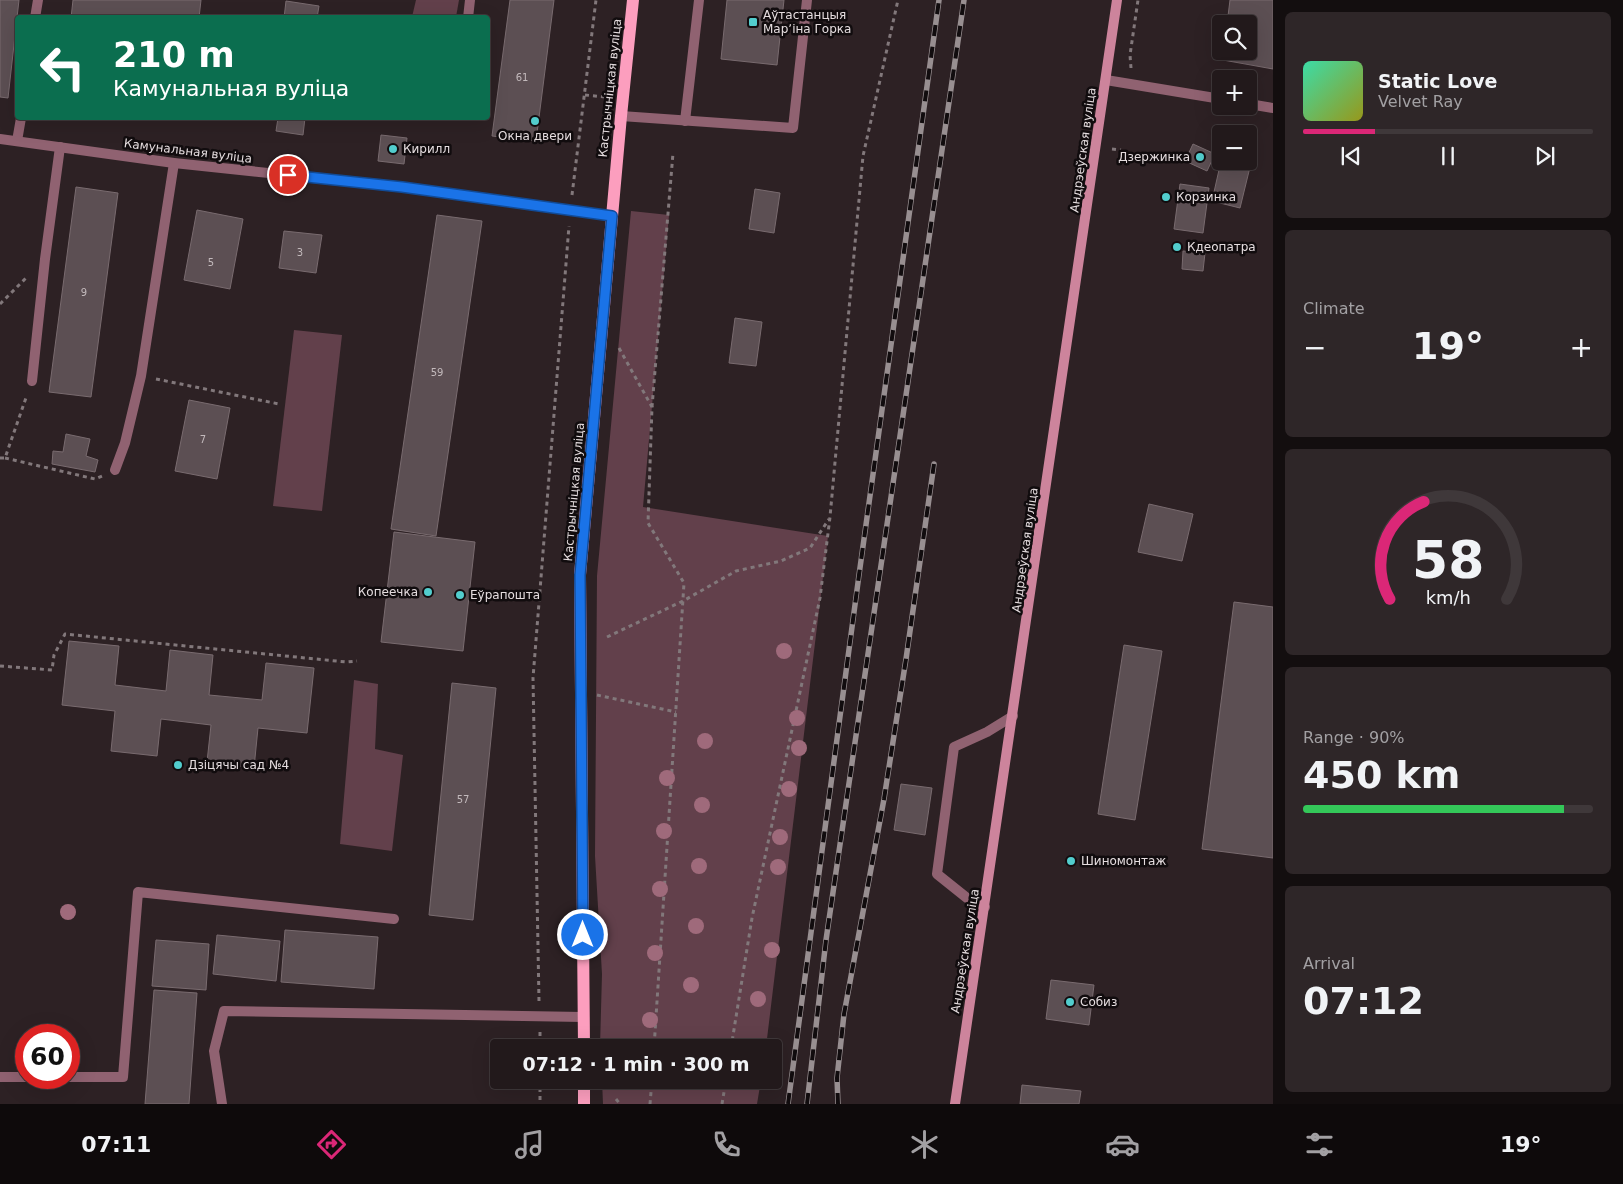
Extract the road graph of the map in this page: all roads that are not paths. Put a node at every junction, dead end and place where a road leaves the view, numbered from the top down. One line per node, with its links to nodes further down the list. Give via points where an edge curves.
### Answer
1 (38, 0): 7 (street)
2 (470, 0): 8 (street)
3 (632, 0): 13 (main road, Кастрычніцкая вуліца)
4 (699, 0): 15 (street)
5 (807, 0): 15 (street, via 793,128)
6 (1117, 0): 9 (main road, Андрэеўская вуліца)
7 (36, 15)
8 (468, 15)
9 (1106, 80): 10 (street); 23 (main road, Андрэеўская вуліца)
10 (1212, 98)
11 (1257, 105): 12 (street)
12 (1273, 108)
13 (621, 116): 15 (street); 20 (main road, Кастрычніцкая вуліца)
14 (21, 120): 17 (street)
15 (685, 121)
16 (0, 139): 17 (street, Камунальная вуліца)
17 (17, 141): 18 (street, Камунальная вуліца)
18 (60, 147): 19 (street, Камунальная вуліца); 21 (street)
19 (174, 163): 20 (street, Камунальная вуліца, via 402,187); 22 (street, via 141,376)
20 (612, 216): 26 (main road, Кастрычніцкая вуліца, via 580,575)
21 (32, 381)
22 (115, 470)
23 (1013, 716): 24 (main road, Андрэеўская вуліца); 24 (street, via 988,732 954,747 937,874 967,898)
24 (985, 907): 34 (main road, Андрэеўская вуліца)
25 (394, 919): 30 (street, via 138,892 123,1077)
26 (583, 1017): 27 (main road, Кастрычніцкая вуліца); 32 (street, via 224,1011 214,1051)
27 (584, 1039)
28 (0, 1077): 29 (street)
29 (15, 1077)
30 (80, 1077)
31 (584, 1089): 33 (main road)
32 (222, 1104)
33 (584, 1104)
34 (955, 1104)

